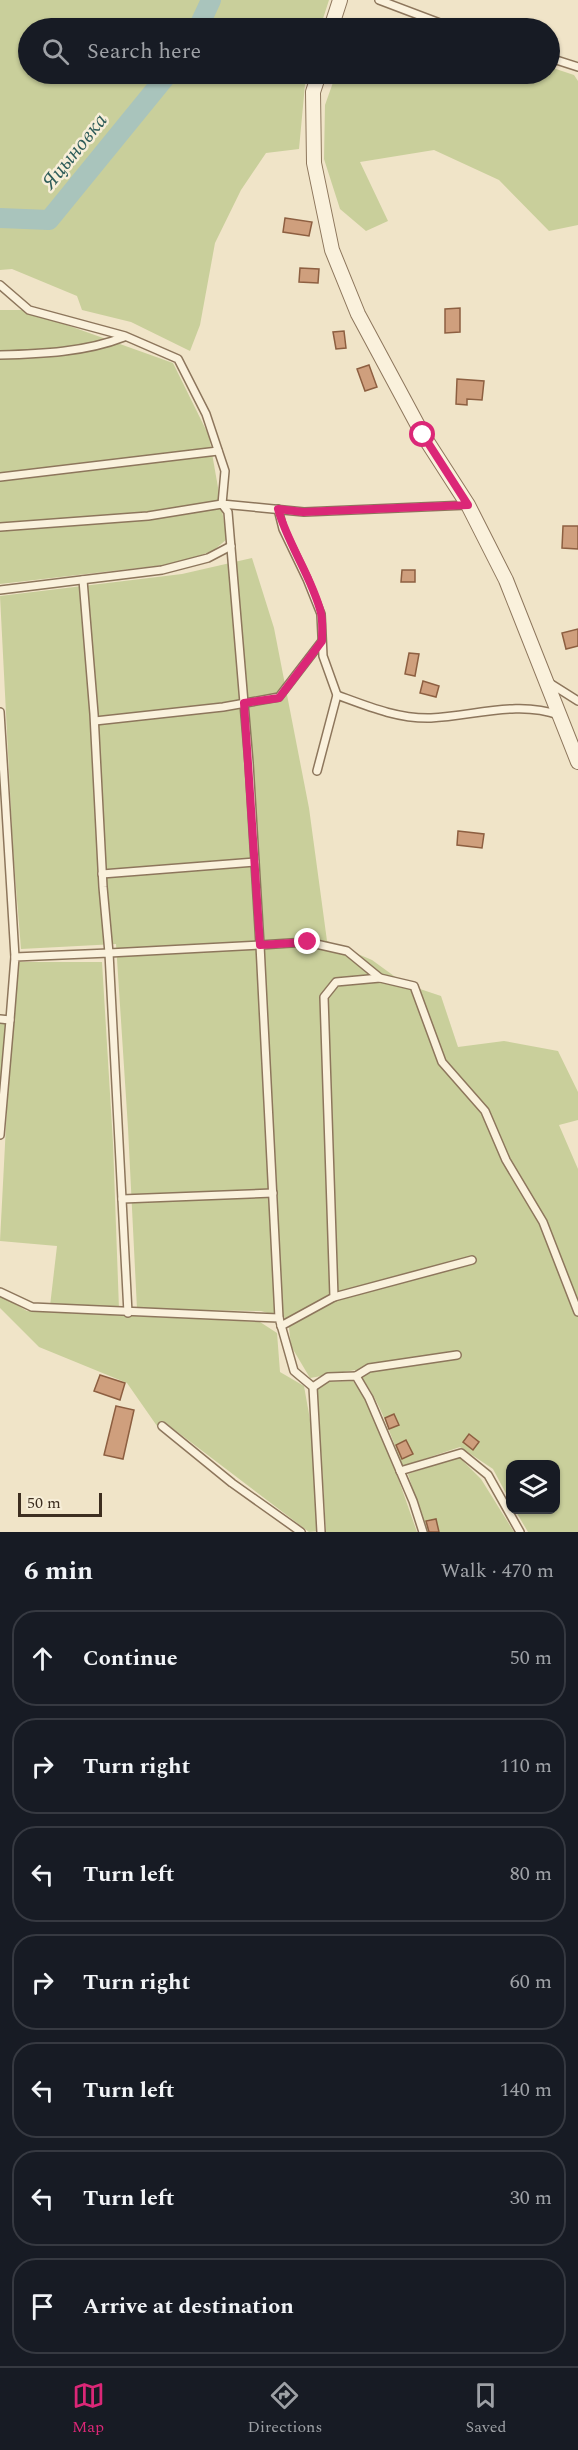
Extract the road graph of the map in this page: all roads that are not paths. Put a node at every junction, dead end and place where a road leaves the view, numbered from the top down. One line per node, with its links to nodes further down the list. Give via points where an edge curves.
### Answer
1 (340, 0): 3 (street)
2 (379, 0): 4 (lane)
3 (335, 18)
4 (427, 18)
5 (560, 61): 6 (lane)
6 (578, 67)
7 (316, 84): 14 (street, via 314,163 332,250 358,314 406,405)
8 (0, 285): 9 (lane, via 29,310)
9 (125, 336): 10 (lane, via 106,344 32,354); 11 (lane, via 178,359 206,414)
10 (0, 354)
11 (218, 451): 12 (lane); 13 (lane, via 225,471)
12 (0, 477)
13 (222, 504): 15 (lane); 16 (lane, via 148,516); 17 (lane, via 228,512)
14 (468, 505): 15 (lane, via 303,512); 21 (street, via 506,580)
15 (278, 509): 20 (lane, via 321,614)
16 (0, 527)
17 (231, 546): 18 (lane, via 208,558 162,570); 24 (lane)
18 (83, 580): 19 (lane); 27 (lane)
19 (0, 590)
20 (322, 641): 22 (lane, via 323,656); 24 (lane, via 279,698)
21 (545, 680): 23 (lane); 26 (street)
22 (337, 695): 26 (lane, via 385,713 428,718 513,708 542,709); 29 (lane)
23 (578, 701)
24 (244, 703): 27 (lane); 30 (lane)
25 (0, 712): 34 (lane)
26 (559, 715): 28 (street)
27 (95, 720): 31 (lane)
28 (578, 762)
29 (317, 771)
30 (255, 862): 31 (lane); 32 (lane)
31 (102, 874): 33 (lane)
32 (260, 945): 33 (lane); 35 (lane, via 308,942 347,951); 39 (lane)
33 (109, 953): 34 (lane); 40 (lane)
34 (15, 957): 37 (lane)
35 (380, 978): 43 (lane, via 336,982 324,998); 44 (lane, via 414,986 442,1062 485,1111 506,1160 543,1222)
36 (0, 1019): 37 (lane)
37 (10, 1020): 38 (lane)
38 (0, 1135)
39 (273, 1193): 40 (lane); 46 (lane)
40 (122, 1199): 45 (lane)
41 (472, 1260): 43 (lane)
42 (0, 1292): 45 (lane, via 32,1307)
43 (334, 1297): 46 (lane)
44 (578, 1312)
45 (128, 1313): 46 (lane)
46 (280, 1322): 49 (lane, via 294,1371)
47 (457, 1355): 48 (lane, via 369,1368)
48 (356, 1376): 49 (lane, via 328,1377); 51 (lane)
49 (313, 1387): 53 (lane)
50 (162, 1426): 52 (lane)
51 (400, 1471): 54 (lane); 55 (lane, via 461,1453 488,1474)
52 (301, 1532)
53 (321, 1532)
54 (423, 1532)
55 (520, 1532)

